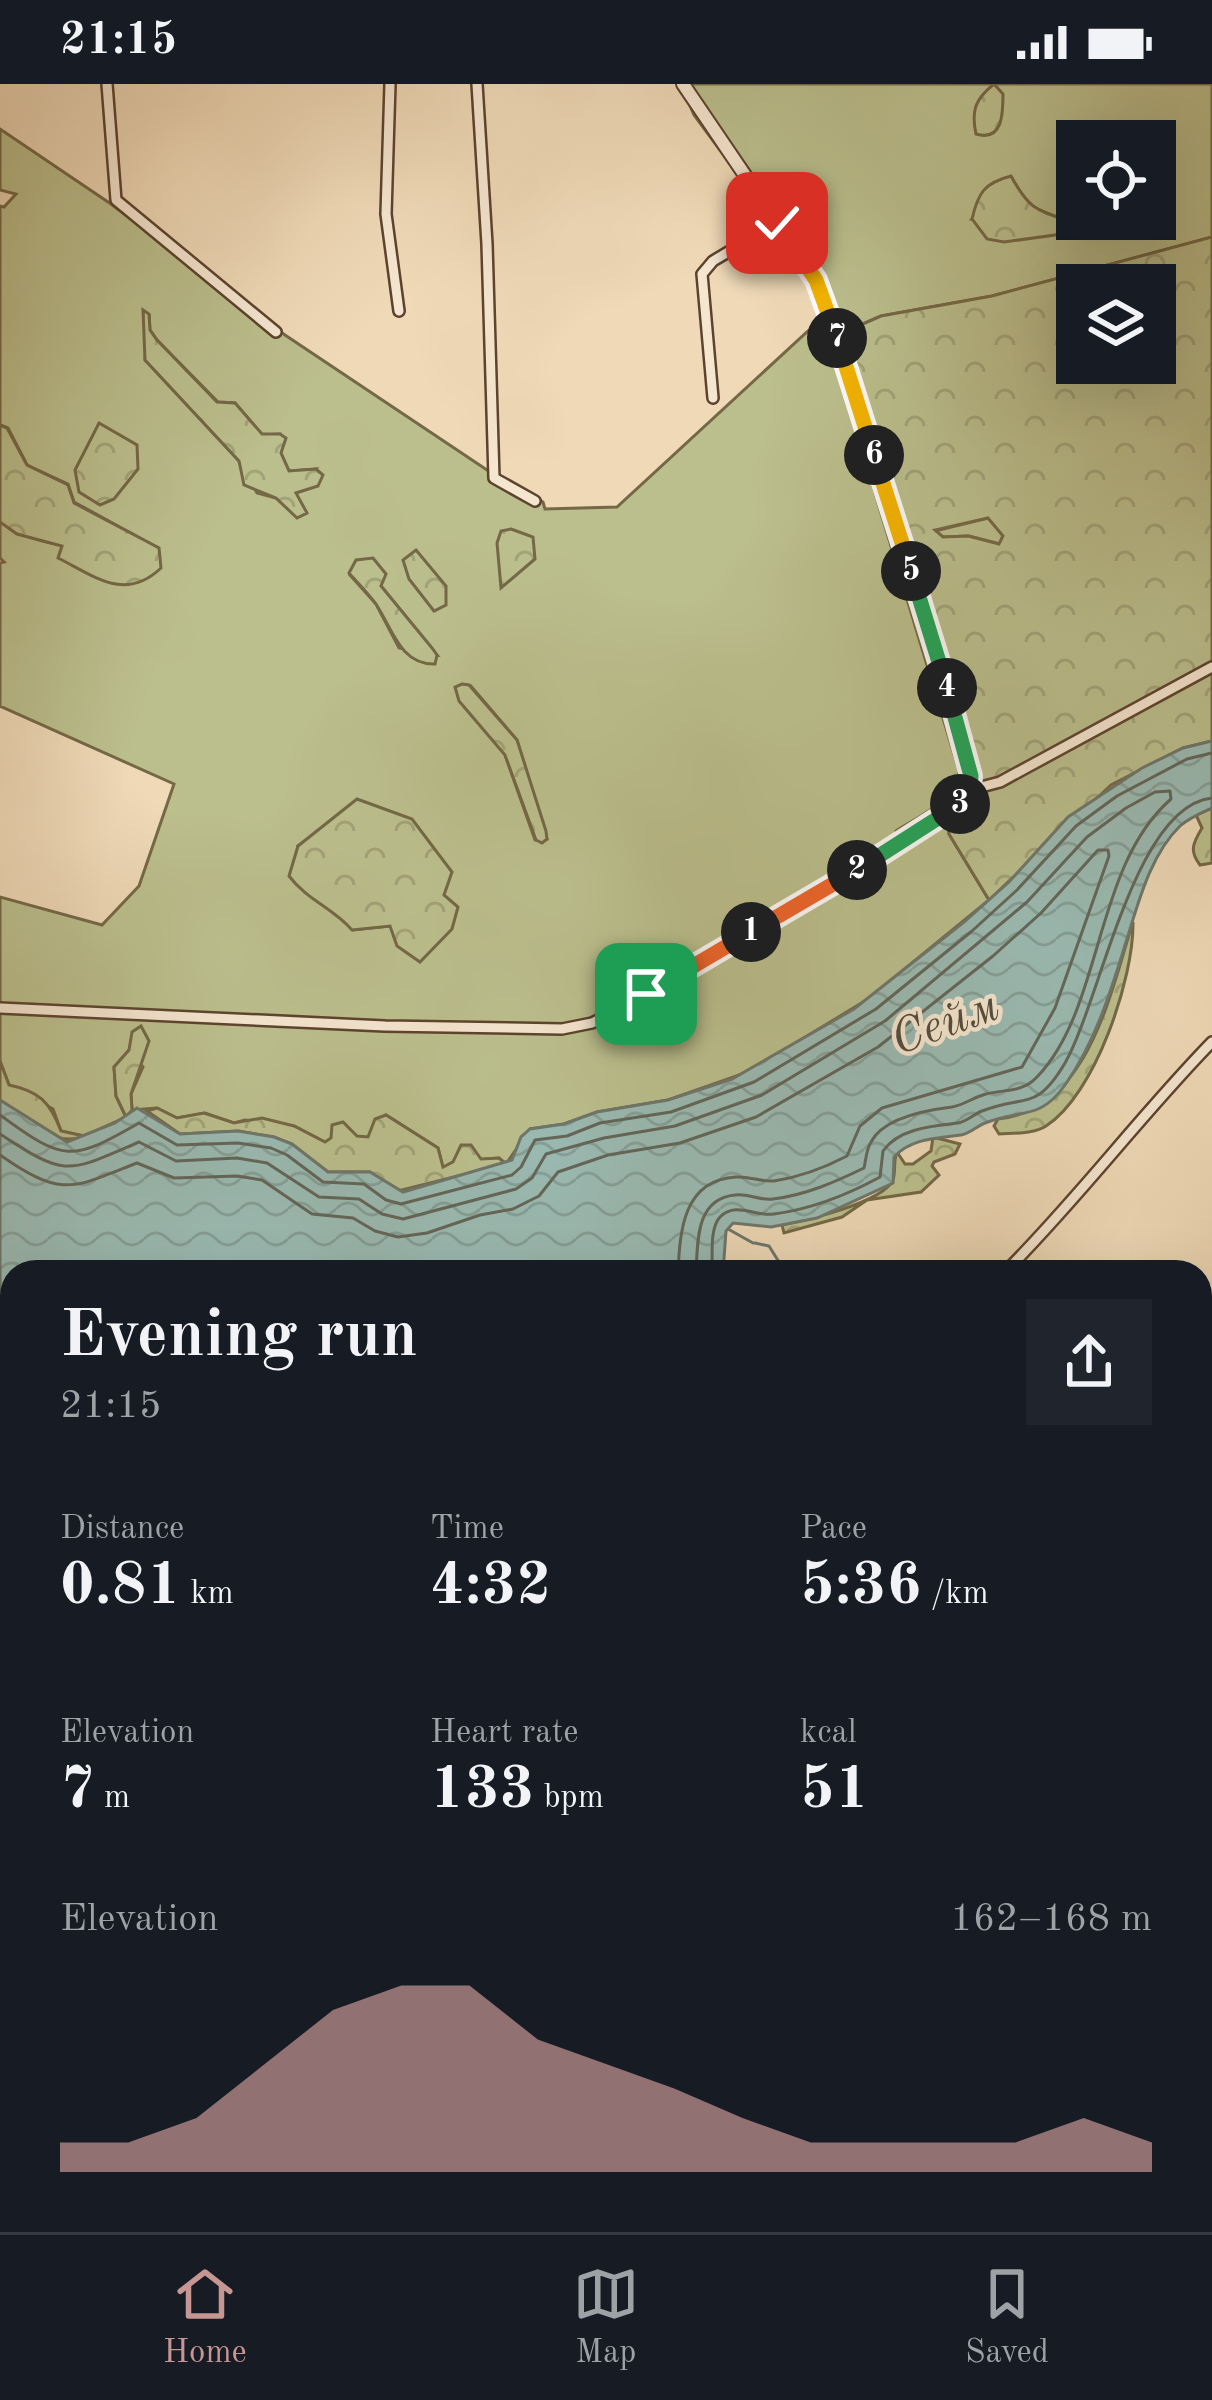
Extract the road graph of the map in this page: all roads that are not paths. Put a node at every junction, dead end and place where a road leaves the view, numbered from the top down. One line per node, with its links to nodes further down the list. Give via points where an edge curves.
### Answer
1 (107, 84): 8 (street, via 116,200)
2 (390, 84): 6 (street, via 386,214)
3 (477, 84): 10 (street, via 494,478)
4 (682, 84): 5 (street)
5 (777, 223): 7 (street, via 816,280); 9 (street, via 703,274)
6 (399, 311)
7 (829, 317): 12 (street, via 970,761)
8 (276, 332)
9 (713, 398)
10 (535, 501)
11 (1212, 667): 12 (street, via 1000,782)
12 (970, 790): 13 (street, via 894,848 592,1023 386,1026)
13 (0, 1008)
14 (1212, 1042): 15 (street)
15 (1017, 1260)

